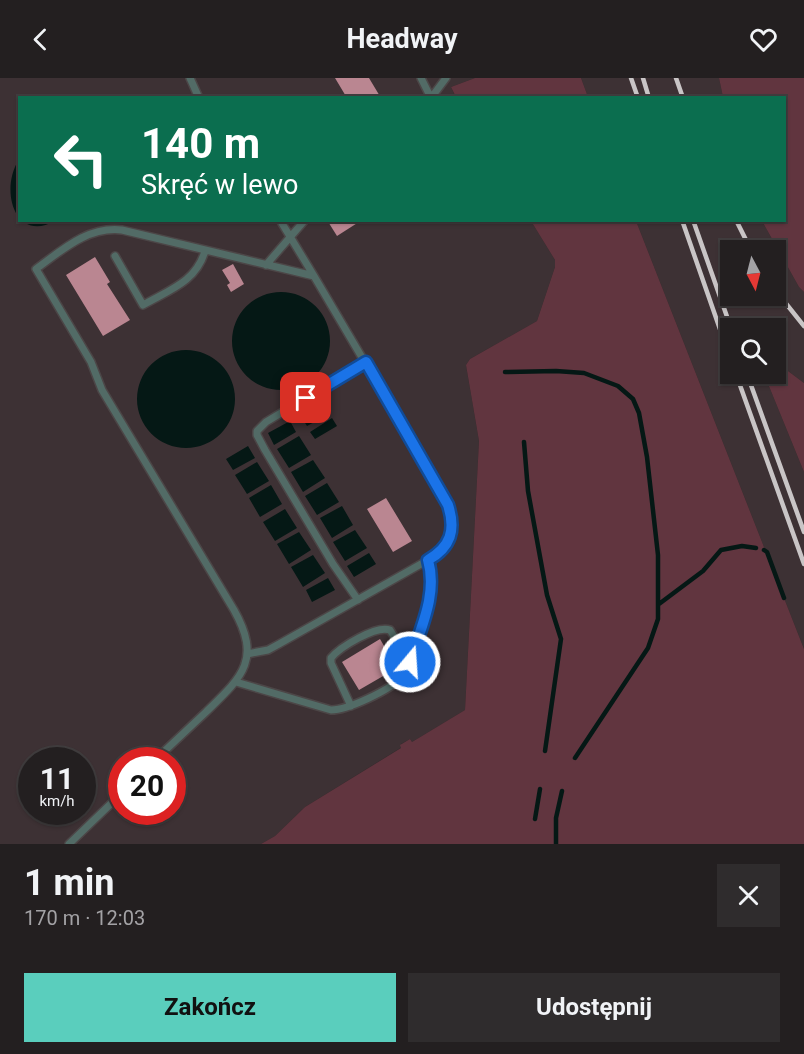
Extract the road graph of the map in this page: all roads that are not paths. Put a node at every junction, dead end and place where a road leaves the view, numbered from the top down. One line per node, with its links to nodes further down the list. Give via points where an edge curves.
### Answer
1 (190, 78): 4 (lane)
2 (421, 78): 5 (lane)
3 (446, 78): 6 (lane)
4 (198, 96)
5 (430, 96)
6 (432, 96)
7 (281, 222): 9 (lane)
8 (303, 222): 9 (lane)
9 (291, 237): 12 (lane); 13 (lane)
10 (205, 251): 11 (lane, via 199,267 188,279 143,305); 12 (lane); 17 (lane, via 122,230 102,230 71,244 36,269 91,362 102,390 240,620)
11 (115, 256)
12 (266, 265): 13 (lane)
13 (314, 276): 14 (lane)
14 (366, 362): 15 (lane, via 448,505 452,522 448,542); 16 (lane, via 257,431 276,470)
15 (428, 560): 16 (lane); 18 (lane, via 431,594)
16 (358, 600): 17 (lane, via 268,650)
17 (247, 654): 19 (lane)
18 (410, 662): 20 (lane, via 401,678); 20 (lane, via 385,628 338,651 331,663)
19 (236, 682): 20 (lane, via 331,710); 21 (lane)
20 (351, 706)
21 (168, 747)
22 (108, 806): 23 (lane)
23 (69, 844)

